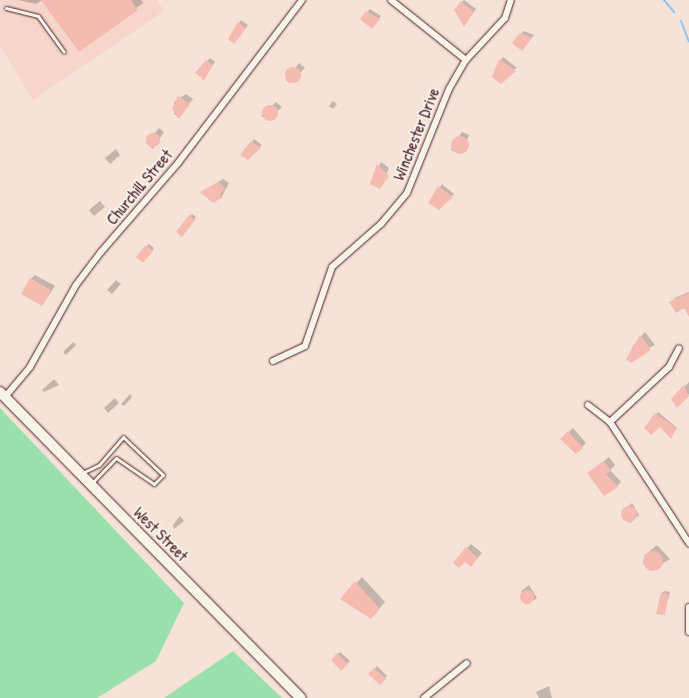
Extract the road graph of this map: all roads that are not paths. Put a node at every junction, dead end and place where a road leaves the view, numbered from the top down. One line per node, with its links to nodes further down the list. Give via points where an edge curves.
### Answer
1 (302, 0): 9 (street, Churchill Street, via 178,163 101,252 76,286 30,367)
2 (391, 0): 6 (street)
3 (510, 0): 6 (street, Winchester Drive, via 505,18)
4 (6, 8): 5 (lane, via 38,16)
5 (64, 52)
6 (466, 60): 8 (street, Winchester Drive, via 449,89 407,193 381,224 332,267 305,346)
7 (679, 348): 11 (street, via 670,367)
8 (273, 361)
9 (2, 394): 12 (main road, West Street)
10 (588, 405): 11 (street)
11 (610, 422): 14 (street)
12 (80, 474): 13 (main road, West Street); 13 (lane, via 99,466 123,438 163,475 154,484 116,458)
13 (91, 484): 18 (main road, West Street)
14 (689, 543)
15 (689, 607): 16 (street)
16 (689, 632)
17 (467, 663): 19 (street)
18 (302, 698)
19 (424, 698)

